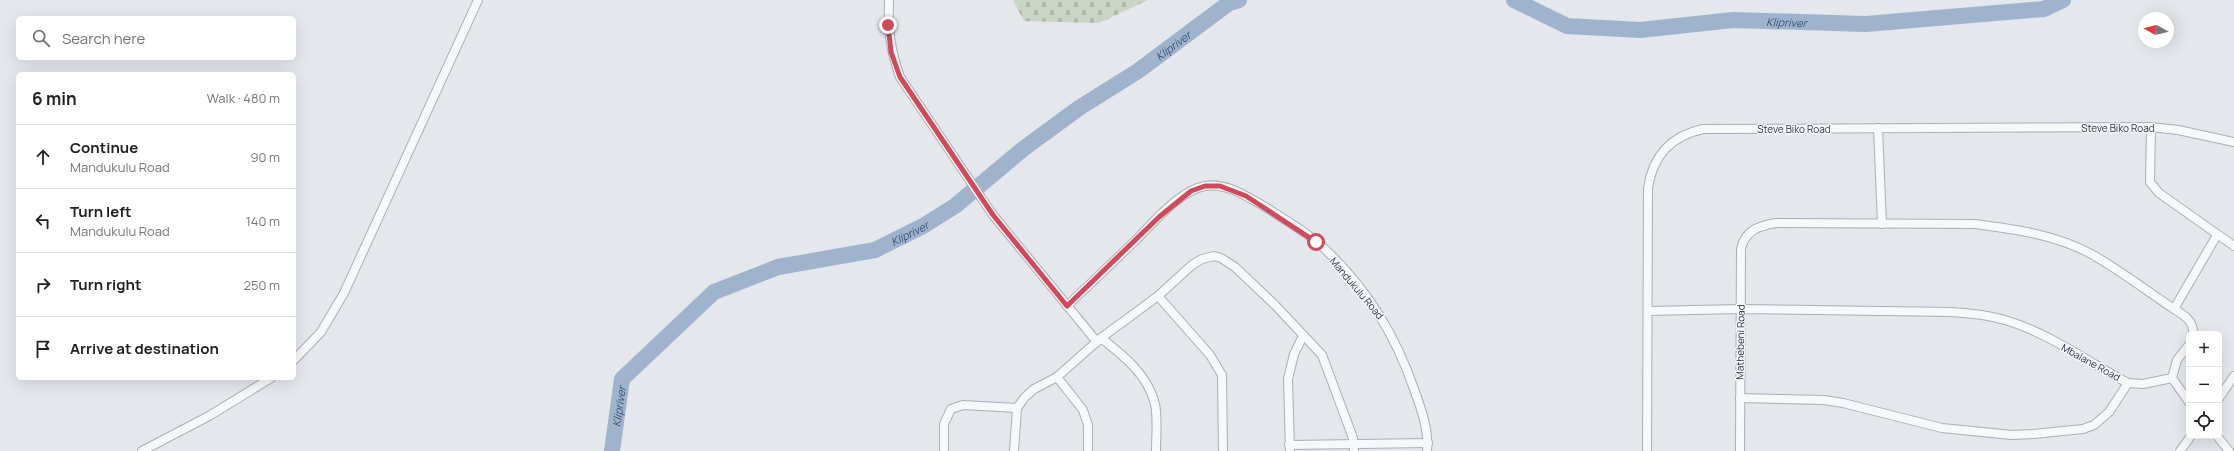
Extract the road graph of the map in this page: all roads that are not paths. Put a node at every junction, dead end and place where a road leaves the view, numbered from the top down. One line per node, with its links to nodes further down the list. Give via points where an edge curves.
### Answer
1 (478, 0): 18 (street, via 344,293 321,332)
2 (889, 0): 10 (street, via 891,52 900,77 993,215)
3 (2151, 127): 4 (street, Steve Biko Road); 5 (street, Steve Biko Road); 7 (street, via 2152,186)
4 (1878, 128): 6 (street); 13 (street, Steve Biko Road, via 1703,129 1684,134 1670,143 1656,160 1648,188)
5 (2234, 142)
6 (1882, 224): 11 (street, Mathebeni Road, via 1776,223 1756,228 1747,235 1741,249); 12 (street, via 1975,224 2001,227 2056,240 2093,255)
7 (2217, 235): 8 (street); 12 (street)
8 (2234, 246)
9 (1158, 296): 15 (street, via 1196,262 1207,257 1218,257 1235,267); 16 (street); 38 (street, via 1210,356 1222,375)
10 (1067, 306): 16 (street); 30 (street, Mandukulu Road, via 1159,217 1191,191 1205,186 1220,186 1246,196 1316,242 1369,299 1393,335 1420,405)
11 (1741, 309): 13 (street, Mbalane Road); 23 (street, Mbalane Road, via 1951,312 1980,315 2005,320 2031,330); 25 (street, Mathebeni Road)
12 (2174, 309): 14 (street, via 2190,321)
13 (1648, 311): 39 (street, Steve Biko Road)
14 (2194, 331)
15 (1303, 336): 31 (street, via 1294,354 1288,379); 32 (street, via 1322,355)
16 (1099, 340): 20 (street); 37 (street, via 1130,362 1148,386 1156,410)
17 (2186, 349): 21 (street, via 2177,360)
18 (296, 358)
19 (2234, 376): 24 (street)
20 (1057, 377): 27 (street, via 1034,389); 36 (street, via 1083,410 1087,420)
21 (2172, 378): 23 (street, via 2144,384); 26 (street)
22 (268, 380): 33 (street, via 209,416)
23 (2128, 382): 25 (street, Mbalane Road, via 2109,412 2094,425 2083,429 2012,435 1942,428 1824,400)
24 (2222, 394)
25 (1740, 398): 40 (street, Mathebeni Road)
26 (2186, 398)
27 (1017, 408): 34 (street, via 963,405 951,409 944,424); 35 (street)
28 (2189, 439): 41 (street)
29 (2219, 439): 42 (street)
30 (1428, 447): 32 (street)
31 (1290, 448): 32 (street)
32 (1354, 448)
33 (142, 451)
34 (944, 451)
35 (1014, 451)
36 (1088, 451)
37 (1156, 451)
38 (1223, 451)
39 (1647, 451)
40 (1740, 451)
41 (2180, 451)
42 (2229, 451)

